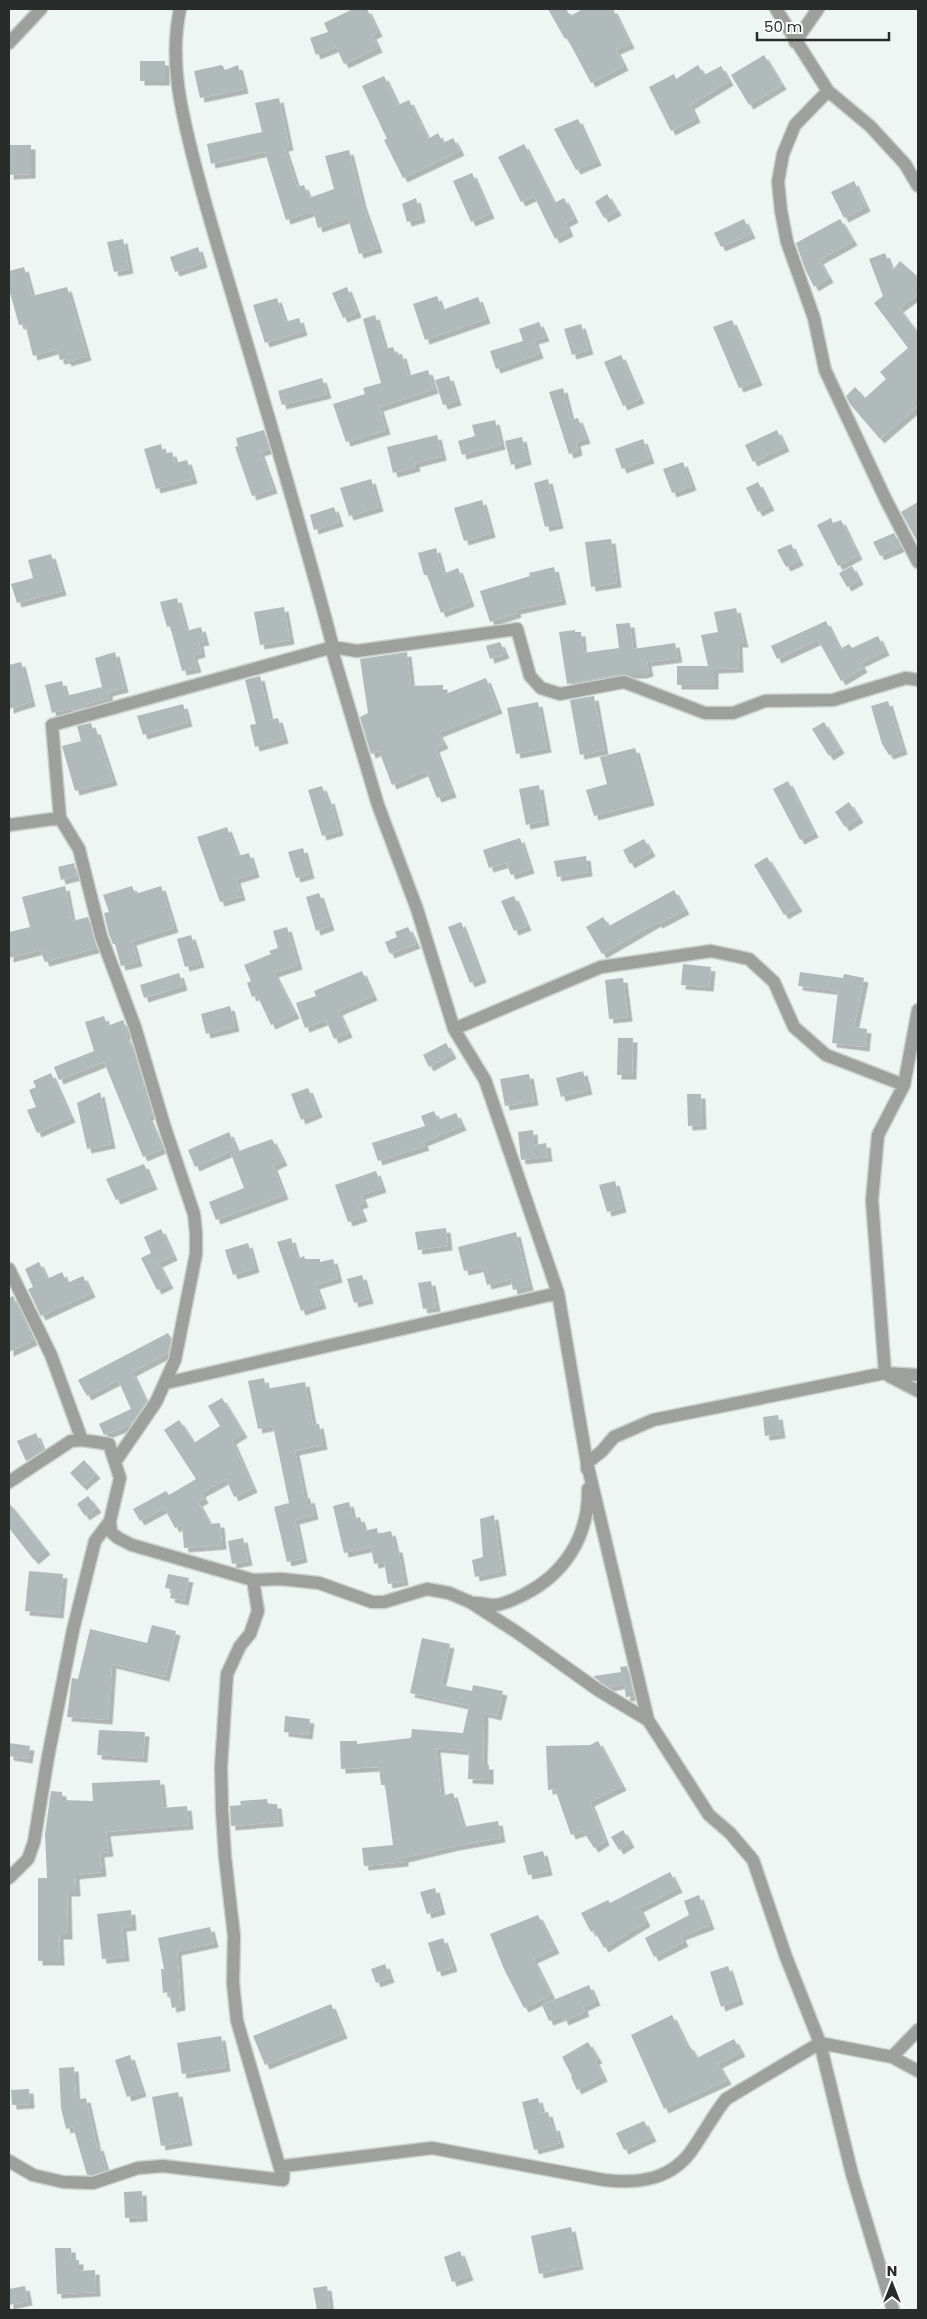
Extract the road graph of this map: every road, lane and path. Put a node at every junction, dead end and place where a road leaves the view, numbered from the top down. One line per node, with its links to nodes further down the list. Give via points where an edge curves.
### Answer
1 (41, 9): 6 (street)
2 (180, 9): 10 (street, via 174,51 175,72 189,142)
3 (776, 9): 5 (street)
4 (818, 9): 5 (street)
5 (795, 42): 7 (street)
6 (9, 43)
7 (828, 91): 8 (street, via 870,126 905,164); 9 (street, via 795,125 783,154 778,182 787,242 814,318 825,370)
8 (918, 186)
9 (918, 562)
10 (333, 647): 11 (street, via 357,651 517,629 530,676 541,688 560,694 624,682 705,713 733,713 764,701 833,700 906,678); 12 (street, via 52,725); 15 (street, via 378,805 417,909)
11 (918, 680)
12 (60, 818): 13 (street); 21 (street, via 79,849 101,936 135,1027 194,1214 196,1254 178,1344)
13 (9, 825)
14 (918, 1010): 16 (street)
15 (454, 1029): 16 (street, via 601,967 711,951 749,959 774,982 794,1027 826,1055); 18 (street, via 485,1080)
16 (904, 1085): 19 (street, via 878,1135 872,1200)
17 (9, 1269): 23 (street, via 51,1355)
18 (558, 1293): 21 (street); 25 (street)
19 (885, 1373): 20 (street); 22 (street); 25 (street, via 653,1420 614,1437)
20 (918, 1375)
21 (166, 1383): 24 (street)
22 (918, 1391)
23 (82, 1440): 24 (street, via 109,1444); 26 (street, via 71,1442)
24 (115, 1462): 27 (street, via 120,1478)
25 (587, 1462): 29 (street, via 588,1505 579,1538 563,1566 536,1588 517,1598 495,1605); 30 (street)
26 (9, 1482)
27 (110, 1521): 28 (street, via 111,1532 132,1546); 31 (street, via 94,1540 73,1630 34,1842 28,1859)
28 (253, 1580): 29 (street, via 282,1579 319,1584 372,1602 389,1601 427,1589 448,1592); 37 (street, via 258,1611 250,1634 240,1646 227,1674 221,1767 224,1857 234,1936 233,1983 237,2021)
29 (470, 1602): 30 (street, via 598,1690)
30 (648, 1720): 33 (street, via 709,1816 730,1833 754,1860 786,1957)
31 (9, 1878)
32 (918, 2030): 34 (street)
33 (820, 2043): 34 (street); 37 (street, via 726,2099 693,2149 663,2174 648,2180 604,2180 432,2148 284,2166); 38 (street, via 852,2174)
34 (892, 2057): 35 (street)
35 (918, 2071)
36 (9, 2161): 37 (street, via 33,2175 63,2182 93,2183 138,2168 163,2166)
37 (283, 2180)
38 (893, 2310)

